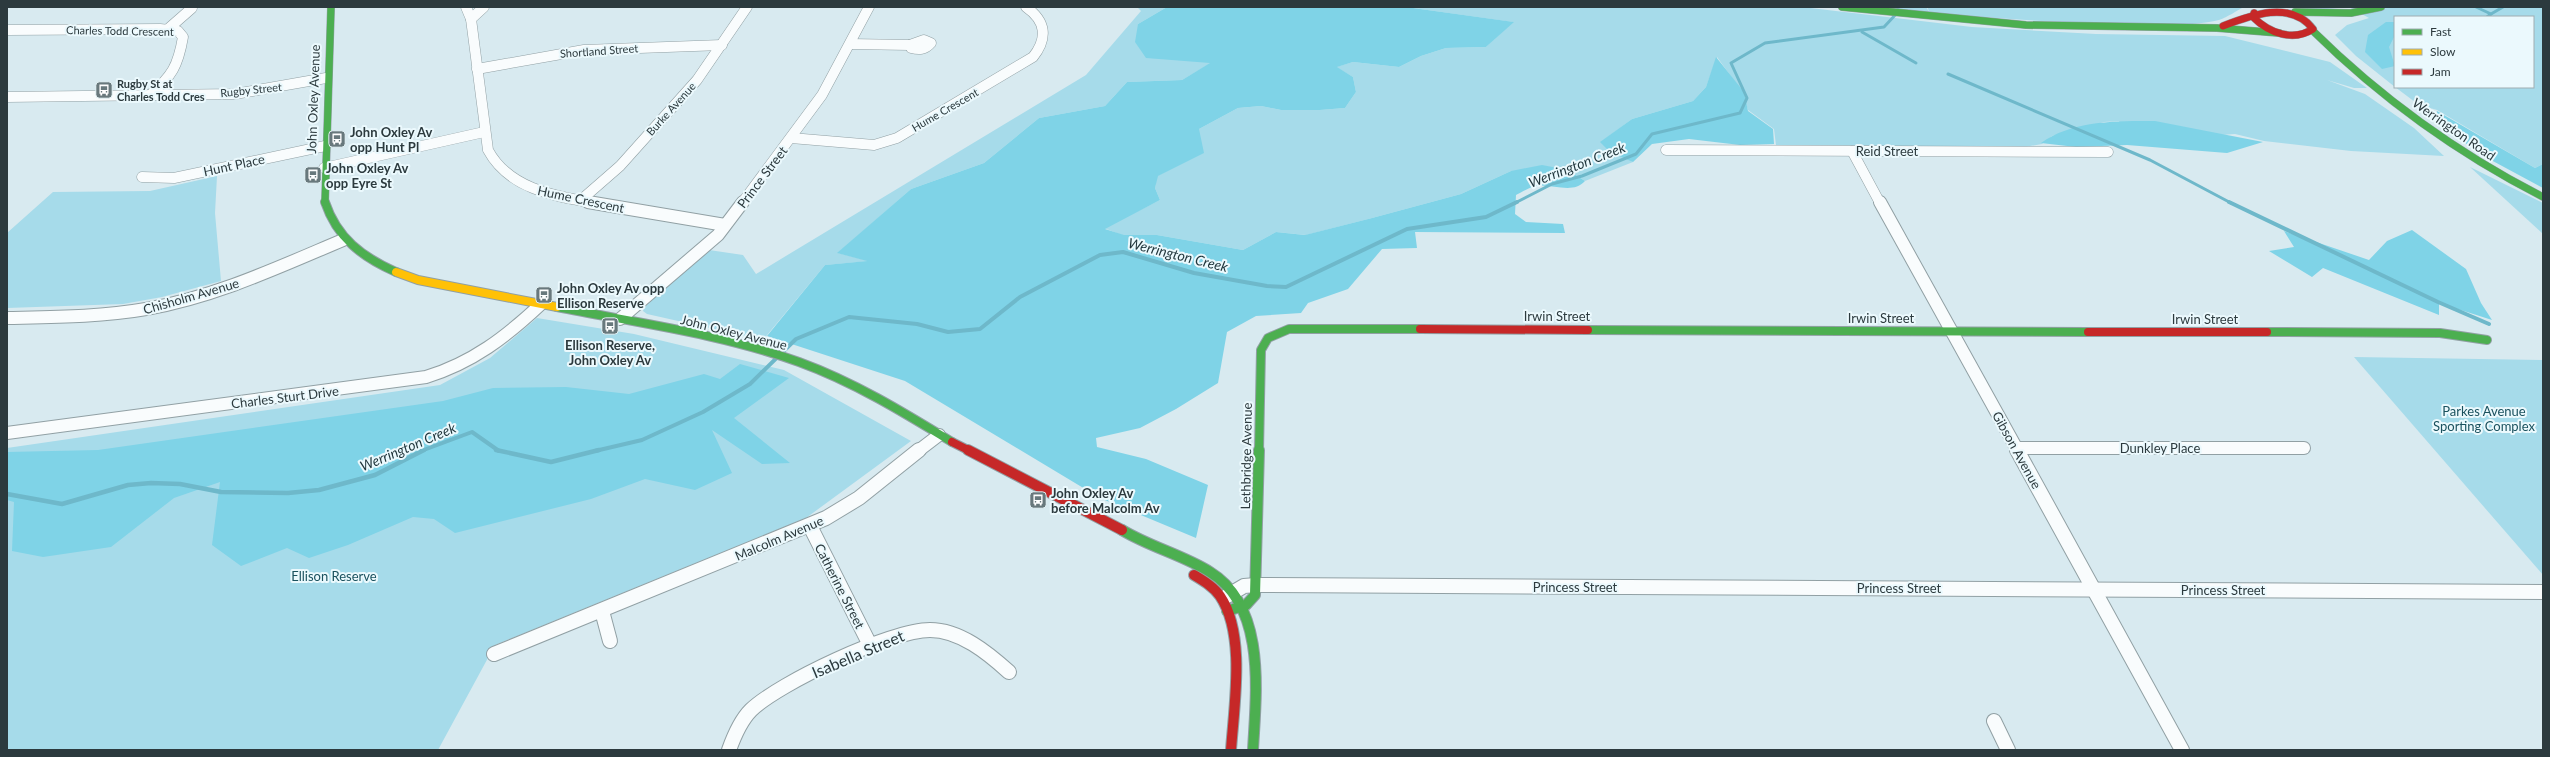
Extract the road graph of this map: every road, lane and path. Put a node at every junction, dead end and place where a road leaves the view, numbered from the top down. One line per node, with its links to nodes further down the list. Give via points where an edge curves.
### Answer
1 (193, 7): 15 (street)
2 (331, 7): 25 (street, John Oxley Avenue)
3 (466, 7): 13 (street, Hume Crescent)
4 (484, 7): 13 (street)
5 (747, 7): 21 (street, Burke Avenue)
6 (869, 7): 20 (street, Prince Street)
7 (1026, 7): 29 (street, Hume Crescent, via 1038,18 1045,32 1043,43 1033,57 897,138 874,145)
8 (1842, 7): 14 (street, via 2059,27)
9 (2381, 7): 12 (street)
10 (2277, 10): 11 (street, via 2260,10); 12 (street); 16 (street, Werrington Road, via 2302,17)
11 (2254, 13): 14 (street); 18 (street, via 2253,17 2257,23)
12 (2351, 13): 16 (street)
13 (471, 19): 24 (street, Hume Crescent)
14 (2217, 28): 18 (street)
15 (168, 29): 17 (street, Charles Todd Crescent); 26 (street, Charles Todd Crescent, via 183,35 179,62 171,76)
16 (2313, 29): 19 (street, via 2304,34); 23 (street, Werrington Road)
17 (7, 30)
18 (2279, 33): 19 (street)
19 (2289, 35): 23 (street, Werrington Road)
20 (850, 44): 22 (street); 29 (street, Prince Street, via 822,95)
21 (722, 45): 24 (street, Shortland Street, via 584,50); 37 (street, Burke Avenue, via 697,80 620,166)
22 (910, 45)
23 (2338, 58): 36 (street, Werrington Road, via 2441,140 2486,168)
24 (477, 70): 28 (street, Hume Crescent)
25 (326, 78): 26 (street, Rugby Street, via 249,93); 30 (street, John Oxley Avenue)
26 (150, 95): 27 (street, Rugby Street)
27 (7, 97)
28 (484, 132): 34 (street); 37 (street, Hume Crescent, via 491,156 508,175 543,193)
29 (791, 138): 38 (street, Prince Street)
30 (325, 146): 34 (street, John Oxley Avenue); 35 (street, Hunt Place, via 174,178)
31 (1666, 150): 32 (street, Reid Street)
32 (1852, 151): 33 (street, Reid Street); 43 (street, Gibson Avenue)
33 (2108, 152)
34 (324, 168): 39 (street, John Oxley Avenue, via 325,209)
35 (142, 177)
36 (2543, 197)
37 (581, 200): 38 (street, Hume Crescent)
38 (725, 225): 42 (street, Prince Street, via 714,239)
39 (343, 240): 40 (street, John Oxley Avenue, via 372,262 407,277); 41 (street, Chisholm Avenue, via 230,286 164,306 98,316)
40 (541, 304): 42 (street, John Oxley Avenue); 46 (street, Charles Sturt Drive, via 504,340 488,351 456,367 422,378)
41 (7, 318)
42 (620, 319): 47 (street, John Oxley Avenue, via 706,336 799,362 872,394)
43 (1951, 331): 44 (street, Irwin Street, via 1296,329); 45 (street, Irwin Street, via 2440,333); 48 (street, Gibson Avenue)
44 (1275, 334): 52 (street, Lethbridge Avenue, via 1261,350)
45 (2487, 340)
46 (7, 433)
47 (939, 435): 50 (street, Malcolm Avenue, via 859,498); 51 (street, John Oxley Avenue)
48 (2016, 448): 49 (street, Dunkley Place); 53 (street, Gibson Avenue)
49 (2304, 448)
50 (810, 526): 57 (street, Malcolm Avenue); 59 (street, Catherine Street)
51 (1158, 549): 55 (street, John Oxley Avenue); 55 (street, John Oxley Avenue, via 1204,569)
52 (1256, 586): 53 (street, Princess Street); 55 (street, Princess Street, via 1244,586); 56 (street, via 1251,602)
53 (2094, 589): 54 (street, Princess Street); 67 (street, Gibson Avenue)
54 (2543, 592)
55 (1228, 601): 56 (street); 56 (street); 64 (street, via 1234,667)
56 (1242, 608): 65 (street, via 1253,663)
57 (602, 611): 58 (street); 60 (street, Malcolm Avenue)
58 (610, 641)
59 (871, 647): 61 (street, Isabella Street, via 905,633 938,631 982,648); 63 (street, Isabella Street, via 771,694 743,721)
60 (494, 654)
61 (1009, 672)
62 (1994, 721): 66 (street)
63 (729, 750)
64 (1230, 750)
65 (1253, 750)
66 (2008, 750)
67 (2182, 750)

